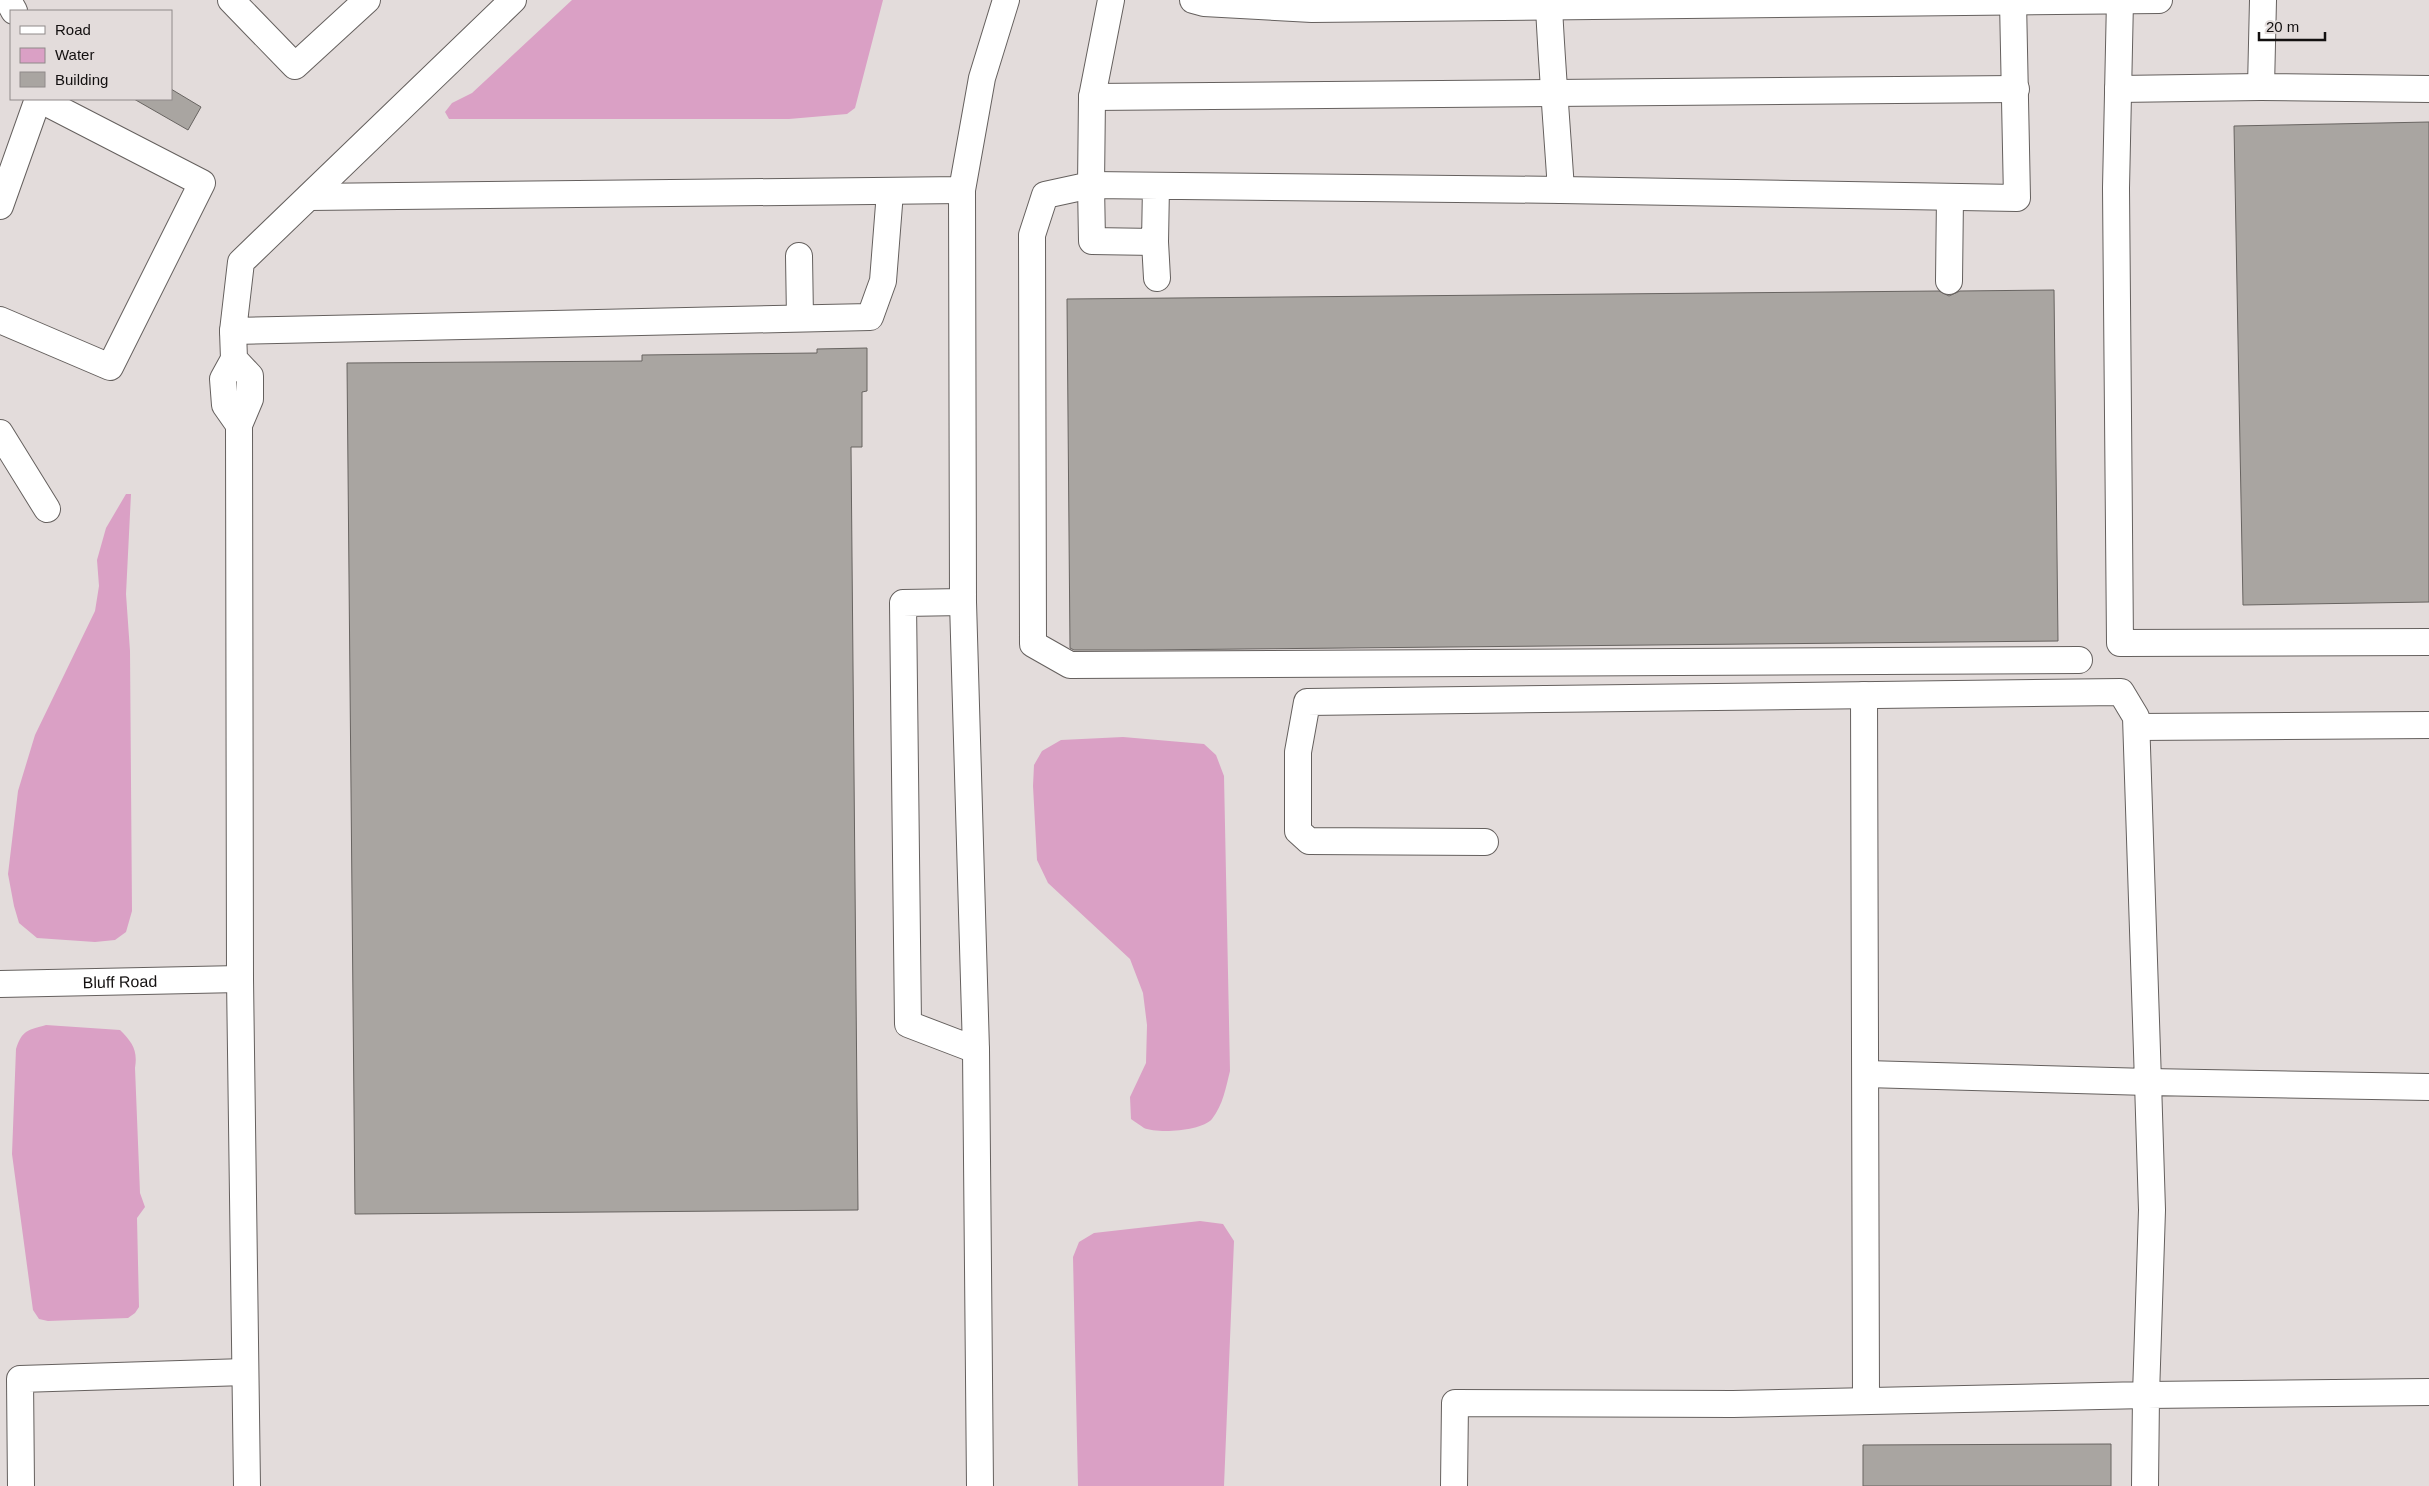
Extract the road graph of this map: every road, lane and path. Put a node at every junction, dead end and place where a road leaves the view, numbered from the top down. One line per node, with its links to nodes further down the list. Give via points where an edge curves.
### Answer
1 (231, 0): 2 (street, via 295,66)
2 (366, 0)
3 (513, 0): 26 (street)
4 (1006, 0): 23 (street, via 982,78)
5 (1111, 0): 18 (street)
6 (1192, 0): 11 (street, via 1312,10)
7 (1998, 0): 8 (street); 12 (street); 14 (street)
8 (2120, 0): 9 (street); 15 (street)
9 (2158, 0)
10 (2263, 0): 13 (street)
11 (1456, 4): 12 (street)
12 (1534, 5): 17 (street)
13 (2261, 87): 15 (street); 16 (street)
14 (2016, 89): 17 (street); 27 (street, via 2017,198)
15 (2118, 89): 39 (street, via 2120,643)
16 (2429, 89)
17 (1553, 93): 18 (street); 24 (street)
18 (1092, 97): 21 (street)
19 (39, 100): 28 (street)
20 (41, 100): 34 (street, via 202,183 110,366)
21 (1091, 185): 22 (street); 29 (street, via 1092,241); 40 (street, via 1045,196 1032,235 1033,644 1070,665)
22 (1156, 186): 24 (street); 29 (street)
23 (962, 190): 25 (street); 38 (street)
24 (1561, 190): 27 (street)
25 (890, 192): 26 (street); 33 (street, via 883,281 870,317)
26 (309, 196): 35 (street, via 241,262)
27 (1950, 197): 32 (street)
28 (0, 206)
29 (1155, 242): 31 (street)
30 (799, 256): 33 (street)
31 (1157, 278)
32 (1949, 281)
33 (800, 318): 35 (street)
34 (0, 320)
35 (233, 331): 45 (street, via 234,359 223,379 225,406 240,425)
36 (0, 433): 37 (street)
37 (47, 509)
38 (963, 602): 47 (street); 47 (street, via 903,603 908,1024)
39 (2429, 642)
40 (2079, 660)
41 (1864, 695): 43 (street, via 2121,692 2136,717); 44 (street, via 1307,702 1298,752 1298,831 1309,842); 48 (street)
42 (2429, 725): 43 (street)
43 (2137, 727): 49 (street)
44 (1485, 842)
45 (240, 979): 46 (street, Bluff Road); 51 (street)
46 (0, 984)
47 (976, 1050): 57 (street)
48 (1866, 1074): 49 (street); 54 (street)
49 (2148, 1082): 50 (street); 53 (street, via 2152,1210)
50 (2429, 1086)
51 (245, 1372): 55 (street, via 20,1379); 56 (street)
52 (2429, 1392): 53 (street)
53 (2146, 1395): 54 (street); 59 (street)
54 (1866, 1400): 58 (street, via 1733,1404 1455,1403)
55 (21, 1486)
56 (247, 1486)
57 (980, 1486)
58 (1454, 1486)
59 (2145, 1486)

